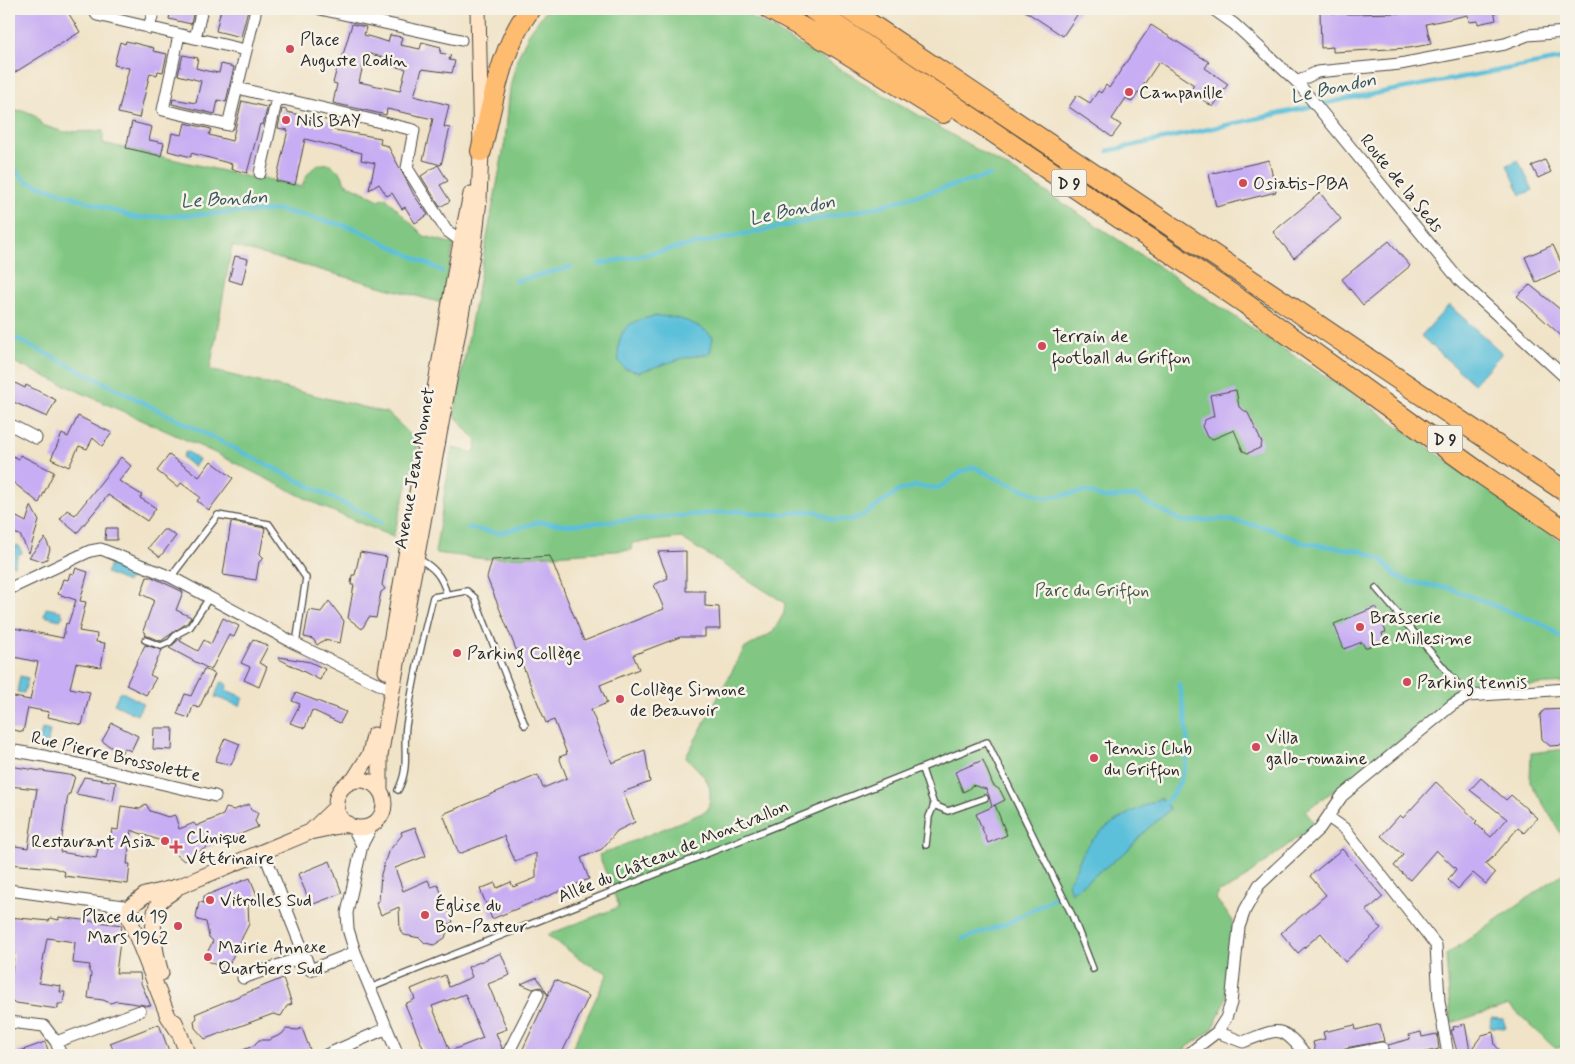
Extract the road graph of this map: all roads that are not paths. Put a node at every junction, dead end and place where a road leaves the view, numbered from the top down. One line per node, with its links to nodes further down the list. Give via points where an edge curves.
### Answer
1 (93, 9): 13 (street, via 96,15)
2 (154, 9): 13 (street)
3 (202, 9): 16 (street)
4 (256, 9): 18 (street)
5 (320, 9): 17 (street)
6 (478, 9): 22 (street, Avenue Jean Monnet)
7 (530, 9): 22 (highway, via 507,50)
8 (769, 9): 27 (highway, via 841,49)
9 (812, 9): 27 (highway, D 9)
10 (848, 9): 23 (highway, D 9)
11 (869, 9): 23 (highway)
12 (1213, 9): 19 (street, Route de la Seds, via 1234,24)
13 (149, 28): 15 (street)
14 (1566, 32): 19 (street, via 1528,35 1506,44 1400,64 1317,72)
15 (179, 35): 16 (street); 20 (street, via 162,110 228,125)
16 (195, 38): 18 (street)
17 (461, 40)
18 (245, 50): 20 (street)
19 (1301, 87): 30 (street, Route de la Seds, via 1460,281)
20 (237, 88): 21 (street)
21 (277, 98): 24 (street); 25 (street, via 414,130 407,168 446,230)
22 (481, 151): 25 (street, Avenue Jean Monnet); 26 (street, Avenue Jean Monnet, via 479,200)
23 (1086, 169): 28 (highway, D 9)
24 (260, 174)
25 (461, 242): 26 (street, Avenue Jean Monnet)
26 (464, 264): 36 (street, Avenue Jean Monnet)
27 (1246, 304): 29 (highway, D 9)
28 (1330, 332): 33 (highway); 34 (highway, D 9)
29 (1324, 359): 35 (highway, D 9); 37 (highway)
30 (1566, 378)
31 (9, 424): 32 (street)
32 (36, 438)
33 (1566, 479)
34 (1566, 492)
35 (1566, 519)
36 (417, 527): 38 (street, Avenue Jean Monnet); 46 (street, Avenue Jean Monnet)
37 (1566, 531)
38 (422, 561): 42 (lane, via 442,577); 46 (street, Avenue Jean Monnet)
39 (171, 577): 41 (street, via 101,549 90,551); 43 (street); 45 (lane, via 218,515 269,524 306,578)
40 (1376, 588): 48 (lane)
41 (9, 589)
42 (447, 594): 49 (lane, via 467,591 475,598); 54 (lane, via 433,597 425,626 404,744 405,777)
43 (208, 598): 44 (lane, via 190,627 170,642 161,646); 45 (street)
44 (145, 640)
45 (296, 644): 46 (street)
46 (388, 689): 52 (street, Avenue Jean Monnet, via 370,754); 53 (street, Avenue Jean Monnet, via 380,756)
47 (1566, 689): 48 (street)
48 (1468, 696): 59 (street, via 1452,705 1342,796)
49 (526, 725)
50 (9, 750): 55 (street, Rue Pierre Brossolette)
51 (922, 769): 57 (lane); 73 (lane, Allée du Château de Montvallon, via 987,742 1072,915); 75 (lane, Allée du Château de Montvallon)
52 (354, 781): 53 (street, via 368,781); 58 (street, via 341,790)
53 (380, 790): 60 (street, via 383,812)
54 (398, 790)
55 (215, 796)
56 (985, 798): 57 (lane, via 948,811)
57 (934, 805): 64 (lane, via 929,817)
58 (336, 806): 61 (street, via 342,819); 62 (street)
59 (1328, 816): 81 (street, via 1320,828 1259,885 1245,910 1239,927 1231,1003); 92 (street, via 1345,829 1436,945 1439,1001)
60 (373, 824): 61 (street, via 366,827); 63 (street)
61 (350, 825): 62 (street); 63 (street)
62 (310, 832): 65 (street)
63 (362, 845): 70 (street, via 347,913)
64 (926, 845)
65 (263, 850): 66 (street); 72 (street)
66 (180, 886): 68 (street); 69 (street, via 145,895)
67 (9, 890): 69 (street)
68 (158, 903): 69 (street); 71 (street, via 154,921)
69 (130, 907): 71 (street); 80 (street, via 130,917 168,1016)
70 (355, 952): 72 (street, via 310,970); 75 (street)
71 (156, 956): 80 (street)
72 (305, 956): 74 (street)
73 (1093, 969)
74 (244, 978)
75 (370, 988): 79 (street)
76 (538, 994): 88 (street)
77 (140, 1011): 82 (street)
78 (9, 1022): 82 (street, via 44,1026)
79 (385, 1029): 86 (street); 87 (street)
80 (178, 1031): 85 (street)
81 (1217, 1032): 89 (street); 90 (street, via 1243,1042 1280,1032 1289,1034)
82 (56, 1042): 84 (street)
83 (1382, 1048): 91 (street)
84 (61, 1055)
85 (188, 1055)
86 (327, 1055)
87 (398, 1055)
88 (507, 1055)
89 (1187, 1055)
90 (1306, 1055)
91 (1346, 1055)
92 (1448, 1055)

